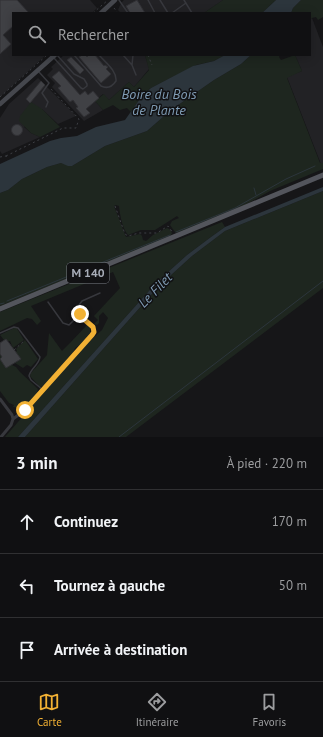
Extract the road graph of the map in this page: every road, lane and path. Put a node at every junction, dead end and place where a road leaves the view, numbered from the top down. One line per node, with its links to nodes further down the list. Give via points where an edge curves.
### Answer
1 (115, 0): 6 (main road)
2 (119, 0): 11 (lane)
3 (148, 0): 12 (lane)
4 (160, 0): 13 (lane)
5 (184, 0): 7 (lane)
6 (109, 2): 8 (path); 9 (main road); 10 (path)
7 (186, 2): 14 (lane); 15 (lane)
8 (94, 12)
9 (102, 12)
10 (117, 12)
11 (127, 12)
12 (154, 12)
13 (167, 12)
14 (173, 12)
15 (191, 12)
16 (46, 56): 30 (path)
17 (55, 56): 25 (main road); 26 (lane); 28 (lane)
18 (75, 56): 19 (lane, via 98,83 110,87 116,82 116,77)
19 (100, 56)
20 (123, 56): 23 (lane)
21 (133, 56): 23 (lane)
22 (148, 56): 24 (path)
23 (132, 65): 27 (lane)
24 (152, 65)
25 (38, 70): 29 (lane, via 49,82); 31 (main road)
26 (74, 74): 28 (lane); 28 (lane, via 84,79 87,86 81,88)
27 (136, 75)
28 (71, 77)
29 (48, 86): 32 (lane, via 42,93 48,102); 33 (path, via 79,119 75,128 63,128)
30 (0, 97)
31 (0, 104)
32 (46, 107)
33 (6, 156): 34 (path); 35 (path)
34 (0, 157)
35 (8, 157)
36 (323, 176): 38 (main road, M 140)
37 (116, 206): 38 (path, via 125,234 128,236 156,233 168,226)
38 (175, 237): 41 (main road, M 140)
39 (100, 293): 42 (lane, via 82,301 79,305)
40 (48, 302): 42 (lane, via 66,326)
41 (0, 309)
42 (79, 315): 46 (street, via 93,327 94,332)
43 (0, 333): 44 (lane, via 16,327)
44 (26, 338): 45 (path); 46 (lane, via 40,359 29,373 29,377)
45 (14, 350)
46 (43, 390): 48 (street)
47 (0, 399): 48 (street)
48 (13, 419): 49 (street)
49 (1, 437)

